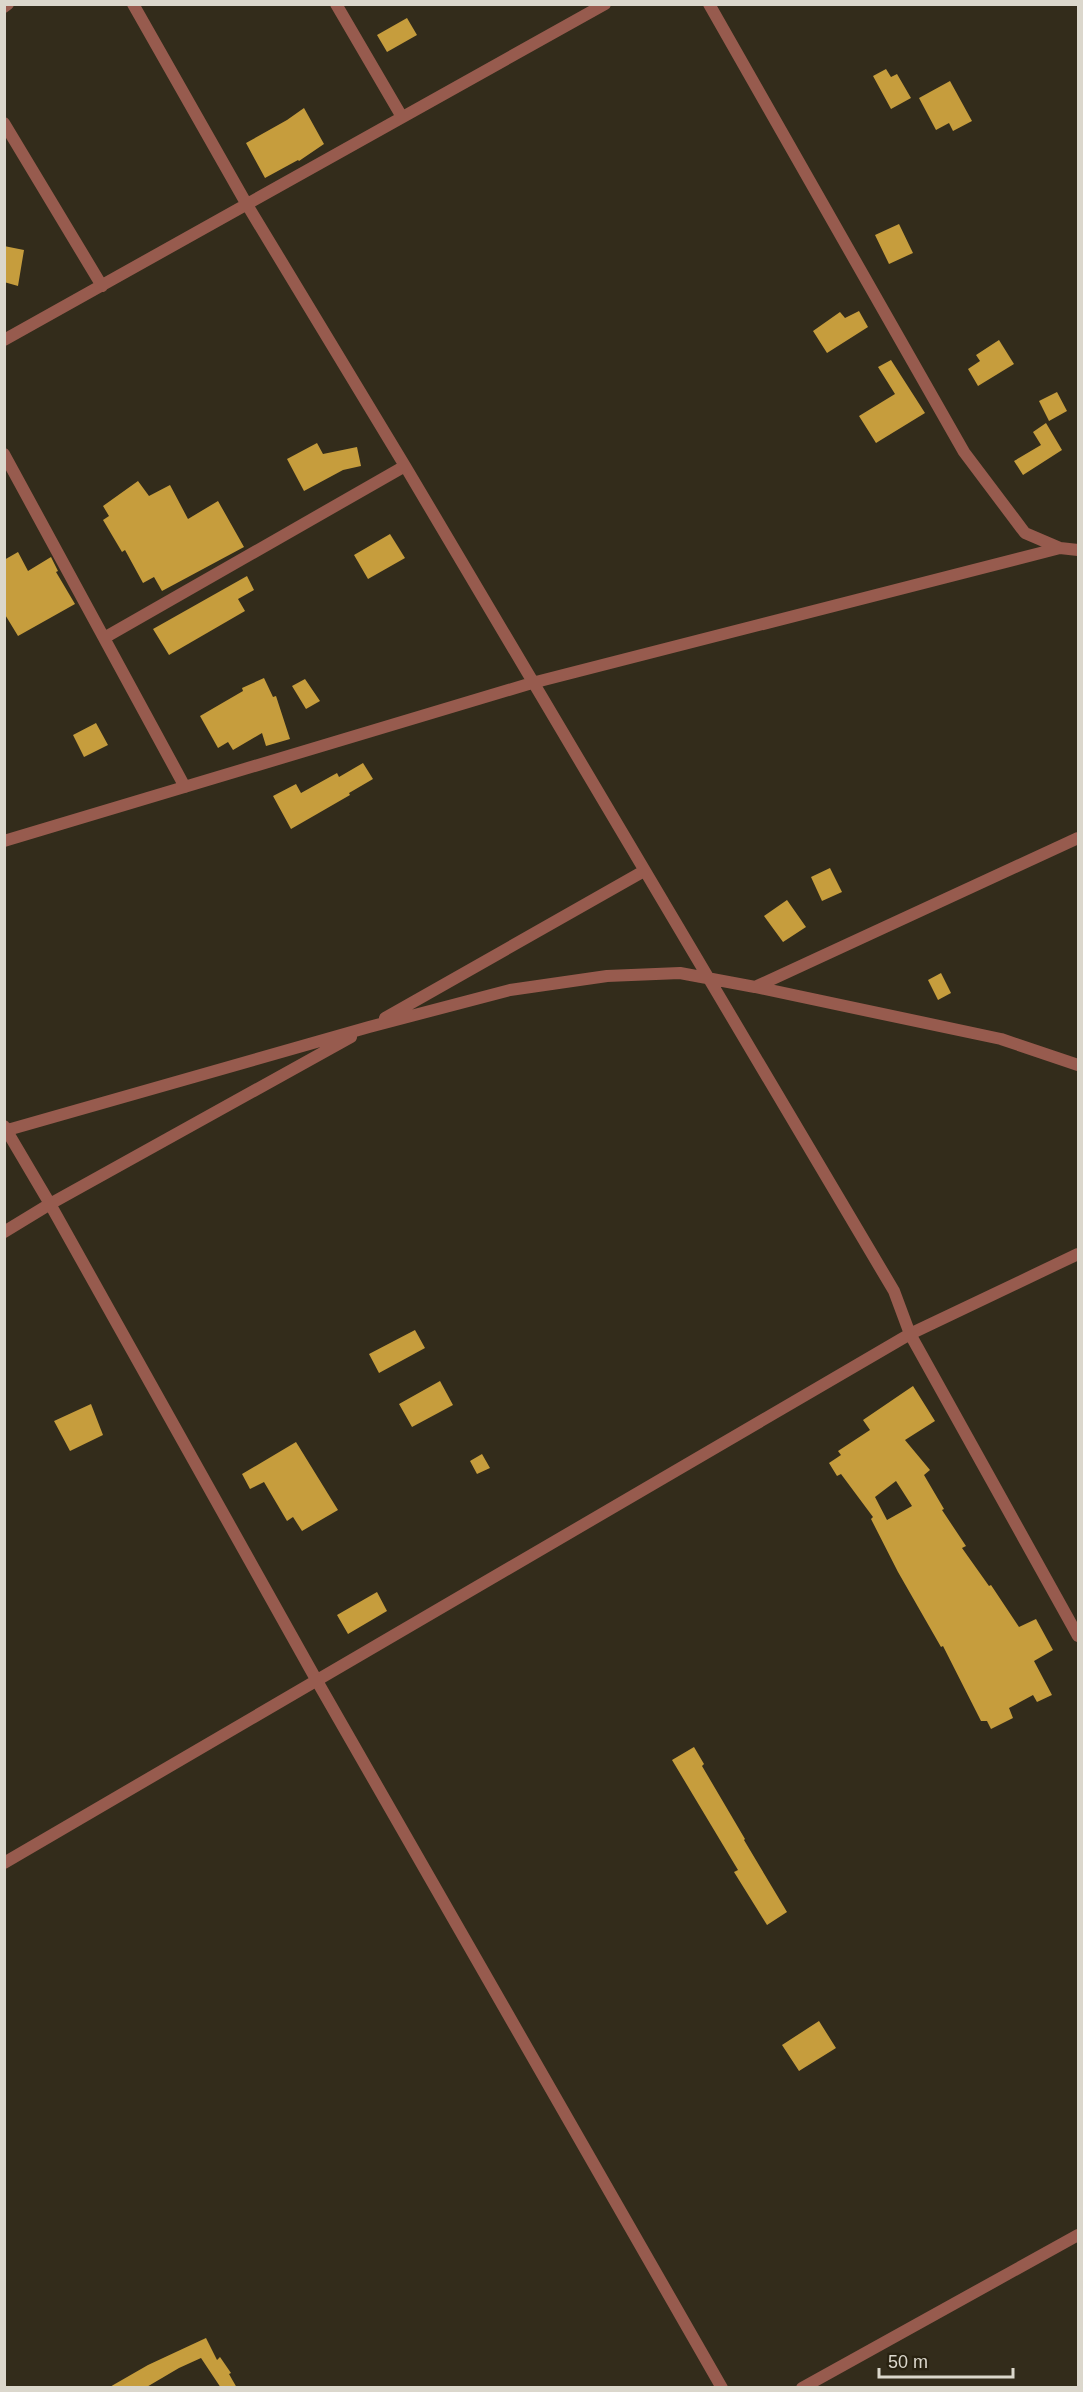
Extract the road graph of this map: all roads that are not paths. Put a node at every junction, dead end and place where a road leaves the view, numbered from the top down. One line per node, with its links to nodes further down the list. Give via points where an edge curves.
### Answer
1 (133, 4): 7 (street)
2 (336, 4): 5 (street)
3 (605, 4): 5 (street)
4 (709, 4): 12 (street, via 964,452 1025,533)
5 (402, 117): 7 (street)
6 (4, 123): 8 (street)
7 (246, 203): 8 (street); 11 (street)
8 (102, 286): 9 (street)
9 (4, 340)
10 (4, 454): 14 (street)
11 (405, 466): 14 (street); 15 (street)
12 (1060, 548): 13 (street); 15 (street)
13 (1078, 550)
14 (104, 638): 16 (street)
15 (532, 683): 16 (street); 19 (street)
16 (185, 787): 18 (street)
17 (1078, 838): 21 (street)
18 (4, 841)
19 (644, 871): 20 (street); 22 (street)
20 (708, 978): 21 (street); 22 (street, via 680,973 575,980 510,990); 28 (street, via 894,1291)
21 (755, 987): 23 (street, via 1001,1038)
22 (369, 1027): 24 (street); 25 (street)
23 (1078, 1065)
24 (5, 1129): 25 (street)
25 (50, 1204): 26 (street); 30 (street)
26 (4, 1232)
27 (1078, 1254): 28 (street)
28 (910, 1334): 29 (street); 30 (street)
29 (1078, 1636)
30 (317, 1681): 31 (street); 33 (street)
31 (4, 1863)
32 (1078, 2235): 34 (street)
33 (722, 2388)
34 (802, 2388)

